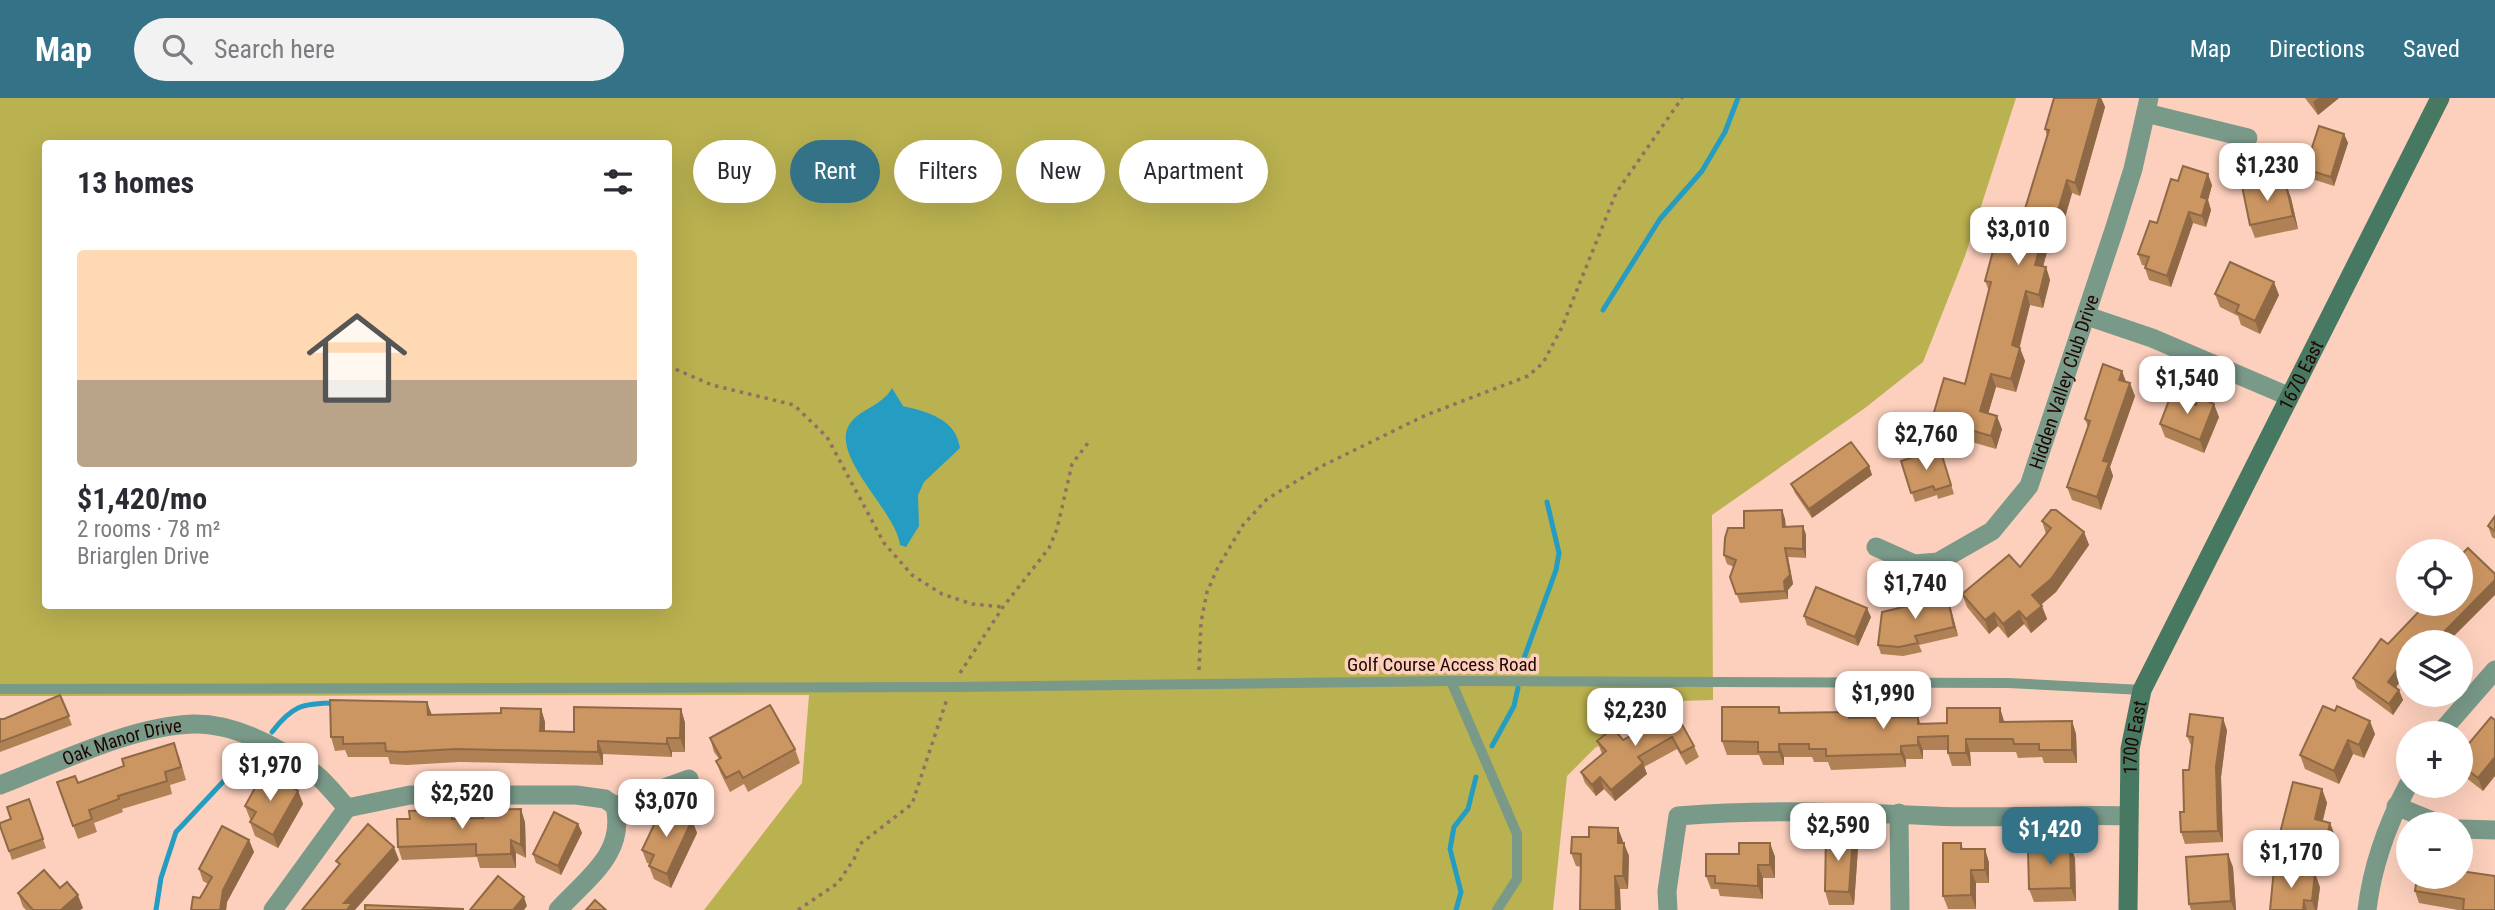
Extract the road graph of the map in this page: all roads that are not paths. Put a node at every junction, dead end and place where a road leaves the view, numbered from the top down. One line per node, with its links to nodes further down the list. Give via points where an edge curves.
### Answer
1 (2440, 98): 5 (main road, 1670 East)
2 (2148, 106): 3 (street); 4 (street, Hidden Valley Club Drive)
3 (2248, 138)
4 (2087, 316): 5 (street, via 2152,338); 6 (street, Hidden Valley Club Drive, via 2041,458 2012,510 1992,531 1938,562 1914,564)
5 (2288, 396): 10 (main road, 1670 East)
6 (1876, 547)
7 (2495, 670): 11 (street)
8 (1451, 681): 9 (lane, Golf Course Access Road); 10 (lane, Golf Course Access Road, via 2008,683); 25 (lane, via 1517,834 1517,879)
9 (0, 689)
10 (2142, 690): 20 (main road, 1700 East, via 2130,749)
11 (2450, 721)
12 (689, 779): 15 (street)
13 (0, 785): 17 (street, Oak Manor Drive, via 126,738 193,724 227,727 273,748 316,774)
14 (2401, 798): 16 (street)
15 (615, 806): 17 (street, via 605,799 576,794 410,795); 24 (street, via 618,836 610,852)
16 (2396, 806): 18 (street); 29 (street)
17 (347, 808): 23 (street)
18 (2411, 812)
19 (1899, 813): 20 (street); 26 (street, via 1678,816); 27 (street)
20 (2127, 816): 28 (main road, 1700 East)
21 (2473, 829): 22 (street)
22 (2495, 830)
23 (273, 910)
24 (558, 910)
25 (1497, 910)
26 (1668, 910)
27 (1900, 910)
28 (2128, 910)
29 (2367, 910)

